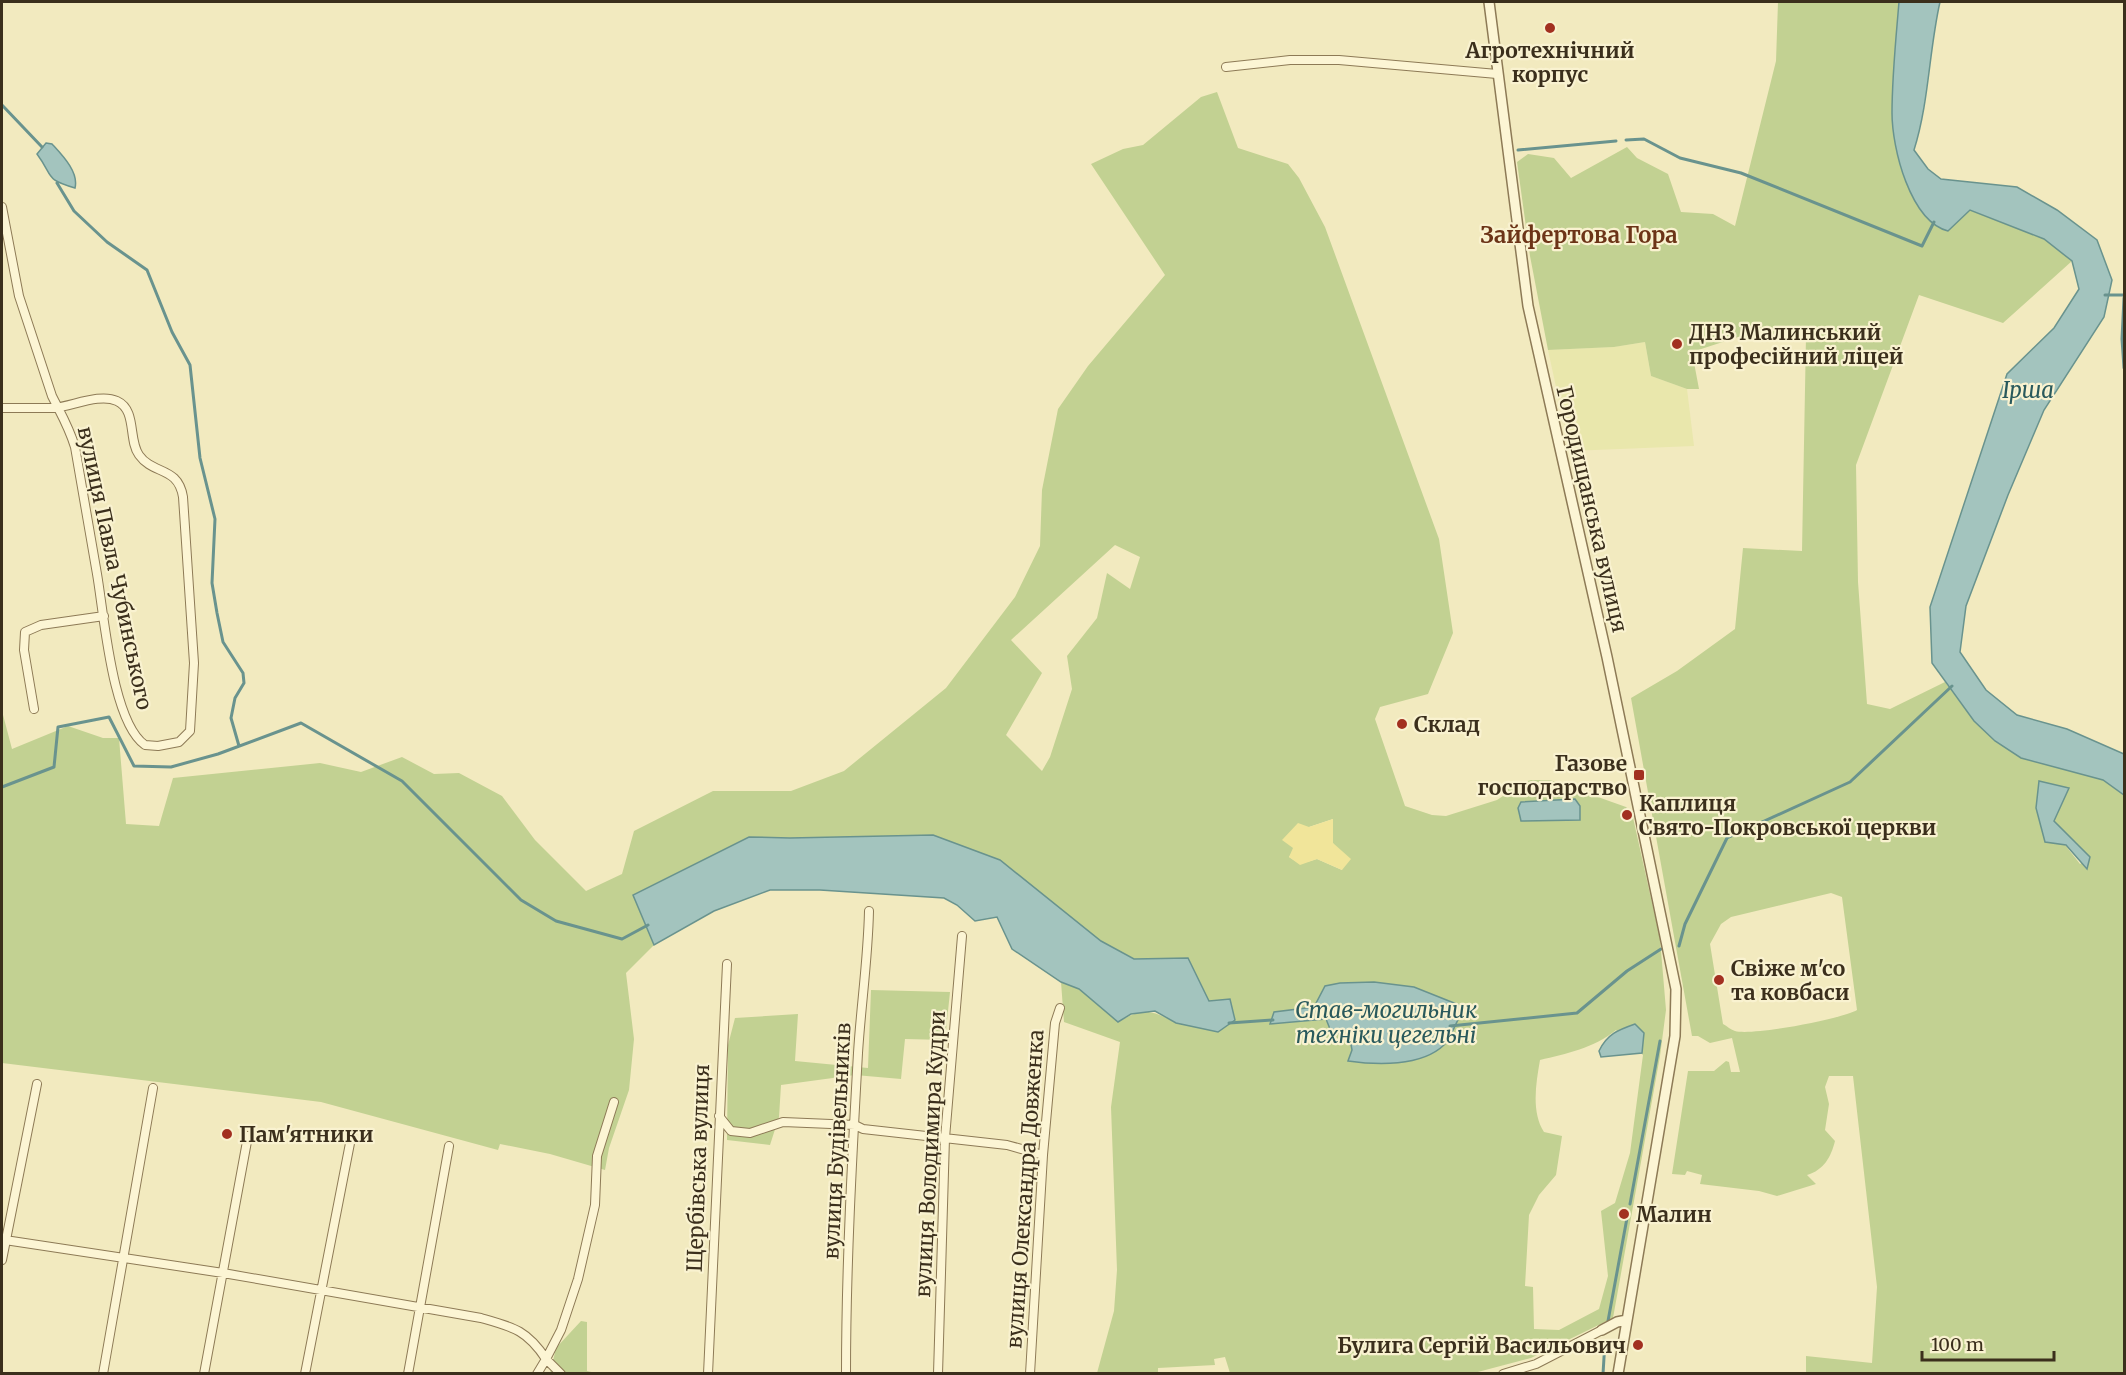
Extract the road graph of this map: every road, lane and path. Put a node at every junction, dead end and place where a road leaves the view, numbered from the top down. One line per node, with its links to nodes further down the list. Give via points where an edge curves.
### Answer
1 (1489, 2): 3 (street, Городищанська вулиця)
2 (1226, 67): 3 (street, via 1290,60 1339,60)
3 (1497, 74): 29 (street, Городищанська вулиця, via 1532,330 1605,646 1670,950 1677,1003 1675,1036)
4 (2, 207): 5 (street, вулиця Павла Чубинського, via 19,296)
5 (58, 407): 6 (street); 7 (street, вулиця Павла Чубинського, via 75,447); 7 (street, вулиця Павла Чубинського, via 104,399 121,402 140,456 175,478 182,490 194,663 190,731 179,742 152,747 142,743 131,730 115,681)
6 (2, 408)
7 (104, 616): 8 (street, via 41,625 25,632 24,650)
8 (34, 709)
9 (869, 911): 17 (street, вулиця Будівельників)
10 (962, 936): 20 (street, вулиця Володимира Кудри)
11 (727, 964): 16 (street, Щербівська вулиця)
12 (1060, 1008): 22 (street, вулиця Олександра Довженка, via 1055,1023)
13 (38, 1084): 23 (street)
14 (153, 1088): 24 (street)
15 (614, 1102): 31 (street, via 597,1156 595,1205 578,1279)
16 (719, 1116): 17 (street, via 731,1131 750,1133 783,1122); 38 (street, Щербівська вулиця)
17 (855, 1125): 20 (street); 39 (street, вулиця Будівельників)
18 (352, 1133): 27 (street)
19 (248, 1136): 26 (street)
20 (945, 1137): 22 (street, via 1007,1145); 40 (street, вулиця Володимира Кудри)
21 (449, 1146): 28 (street)
22 (1042, 1155): 41 (street, вулиця Олександра Довженка)
23 (5, 1240): 24 (street); 25 (street)
24 (124, 1258): 26 (street); 32 (street)
25 (2, 1260)
26 (224, 1273): 27 (street); 33 (street)
27 (321, 1292): 28 (street); 34 (street)
28 (421, 1309): 31 (street, via 481,1318 525,1333); 35 (street)
29 (1628, 1320): 30 (street); 43 (street, Городищанська вулиця)
30 (1602, 1330): 42 (street, via 1536,1364)
31 (546, 1359): 36 (street); 37 (street)
32 (103, 1374)
33 (204, 1374)
34 (305, 1374)
35 (408, 1374)
36 (537, 1374)
37 (561, 1374)
38 (708, 1374)
39 (846, 1374)
40 (938, 1374)
41 (1030, 1374)
42 (1503, 1374)
43 (1618, 1374)

